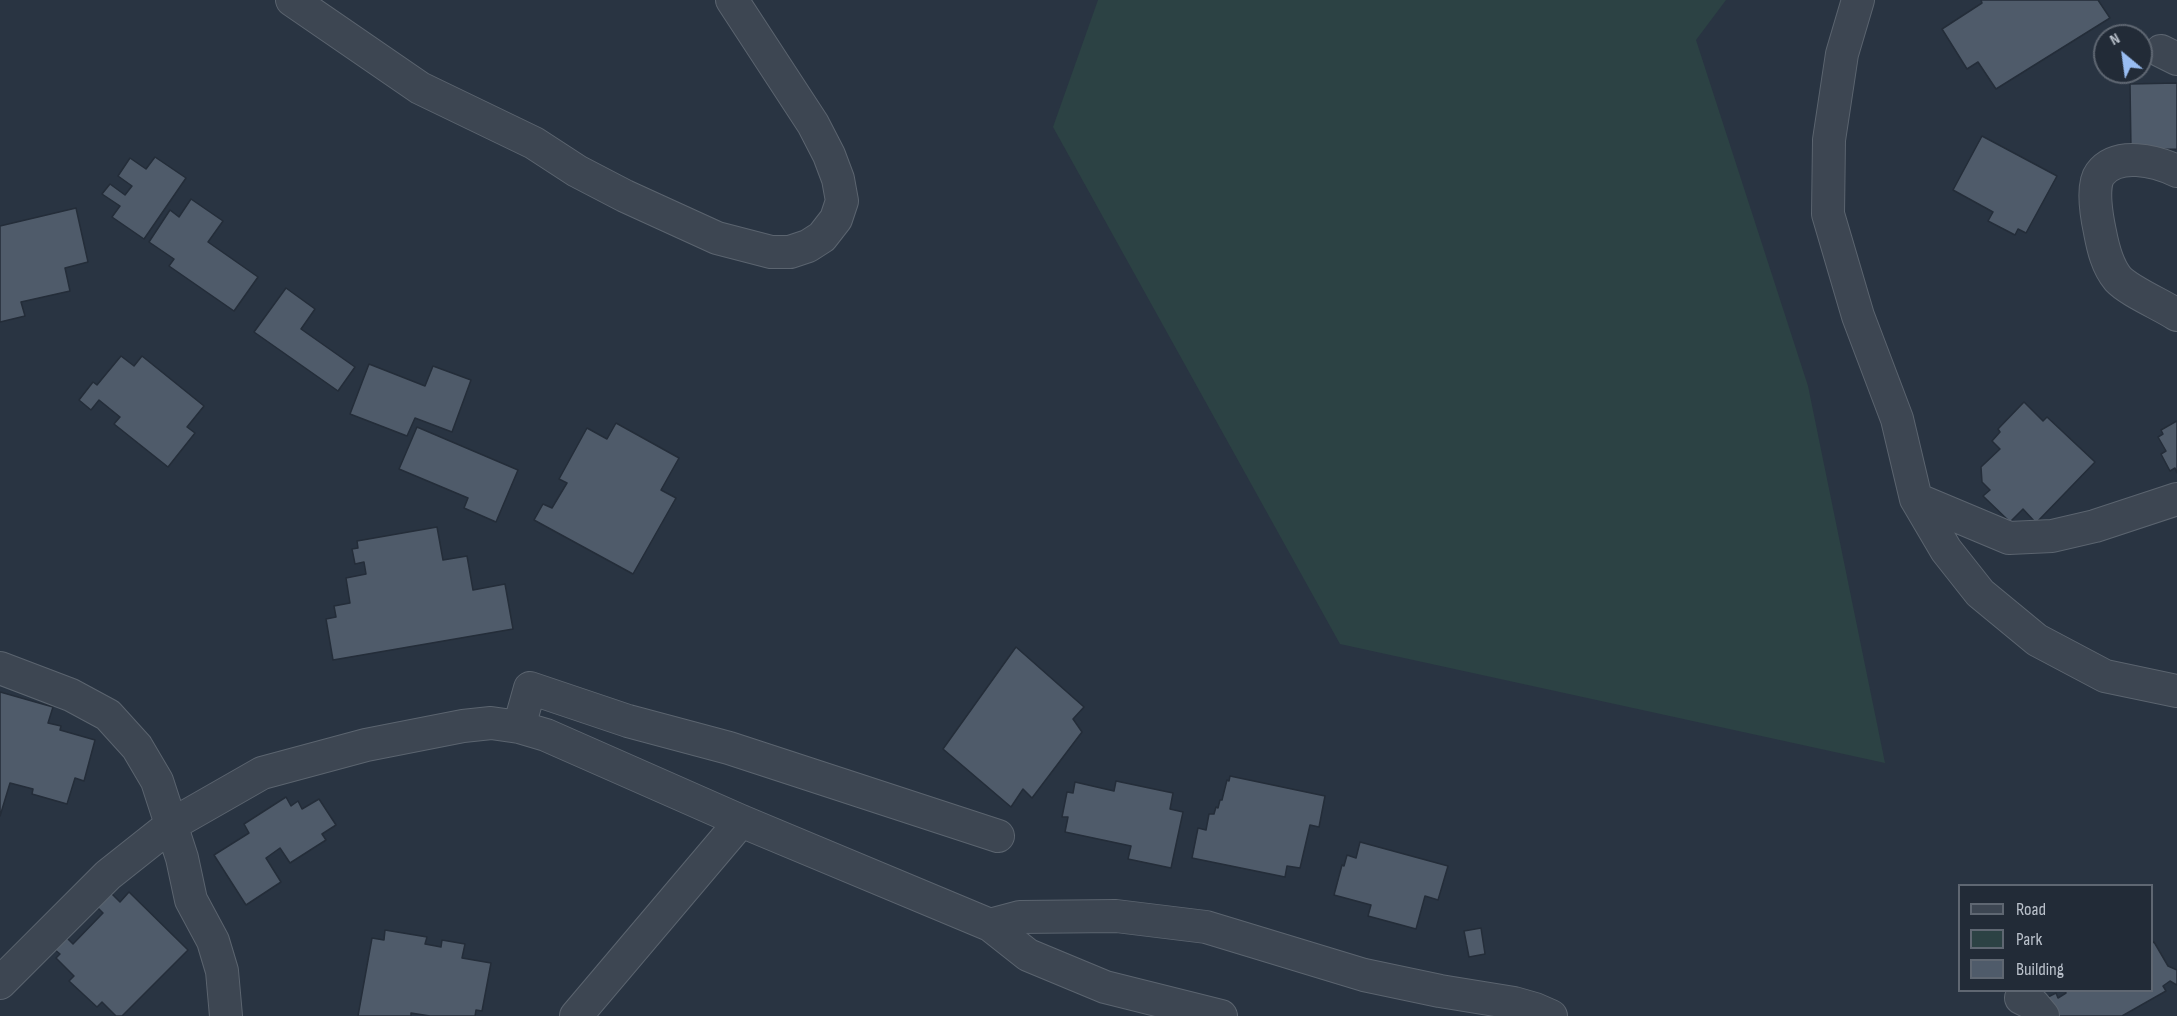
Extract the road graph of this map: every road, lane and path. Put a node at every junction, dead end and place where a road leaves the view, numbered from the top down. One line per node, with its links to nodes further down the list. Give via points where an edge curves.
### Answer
1 (292, 0): 2 (street, via 420,88 534,143 625,196 717,238 771,252 790,252 822,237 836,219 842,201 838,179 813,124)
2 (732, 0)
3 (1858, 0): 7 (street, via 1842,54 1829,140 1828,214 1858,316 1897,418)
4 (2177, 171): 5 (street, via 2157,162 2134,160 2114,164 2099,174 2095,194 2105,256 2119,279)
5 (2177, 315)
6 (2177, 499): 7 (street, via 2052,536 2009,538)
7 (1916, 500): 9 (street, via 1946,550 1980,593 2037,640 2105,676)
8 (0, 668): 12 (street, via 71,695 108,715 137,747 157,782)
9 (2177, 691)
10 (519, 727): 11 (street, via 546,735); 12 (street, via 491,723 463,726 300,762 262,773); 13 (street, via 530,688)
11 (741, 821): 14 (street); 17 (street)
12 (171, 825): 15 (street, via 108,875); 16 (street, via 191,900 213,941 222,971)
13 (998, 836)
14 (990, 925): 18 (street, via 1028,955 1105,987); 19 (street, via 1020,917 1116,916 1206,927 1364,975 1514,1003)
15 (0, 983)
16 (226, 1016)
17 (576, 1016)
18 (1221, 1016)
19 (1551, 1016)

